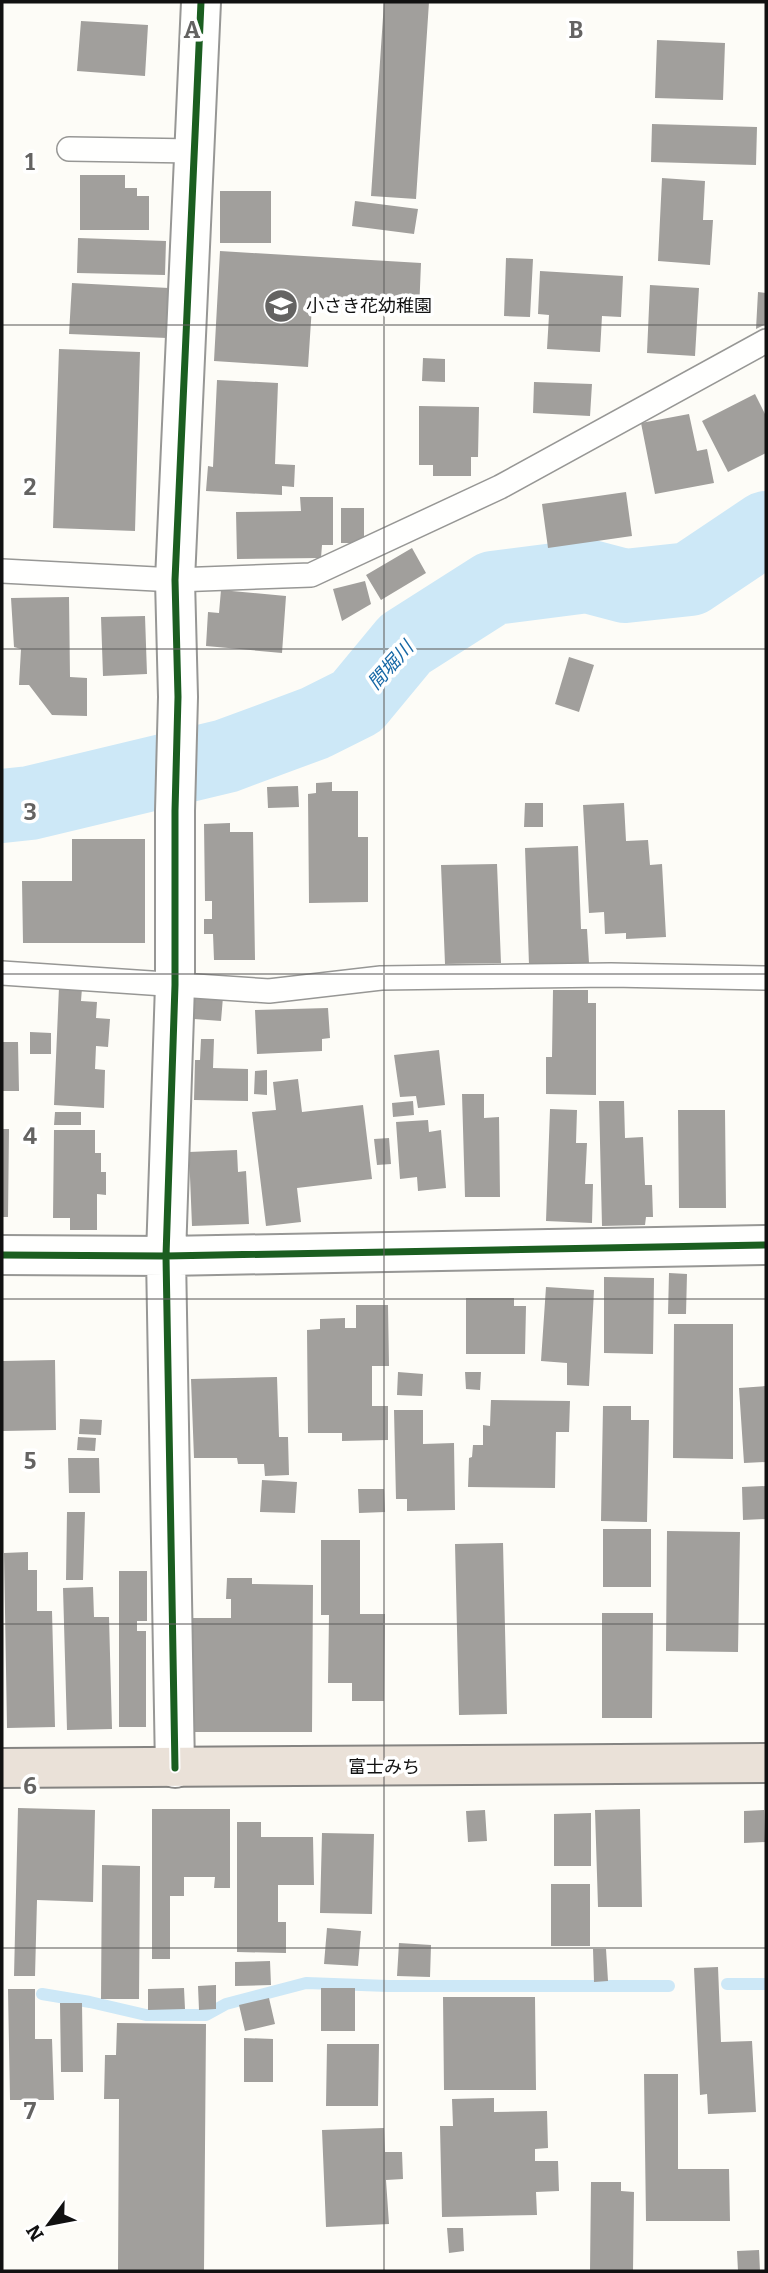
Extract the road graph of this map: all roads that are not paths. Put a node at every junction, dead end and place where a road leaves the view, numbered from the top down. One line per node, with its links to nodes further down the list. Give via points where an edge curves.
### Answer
1 (201, 2): 3 (street)
2 (69, 149): 3 (lane)
3 (194, 151): 6 (street)
4 (766, 341): 6 (lane, via 500,487 311,575)
5 (2, 571): 6 (lane)
6 (175, 580): 9 (street)
7 (2, 973): 9 (lane)
8 (766, 978): 9 (lane, via 381,978 269,991)
9 (175, 985): 12 (street)
10 (766, 1245): 12 (street)
11 (2, 1255): 12 (street)
12 (166, 1256): 15 (street)
13 (766, 1763): 15 (highway, 富士みち)
14 (2, 1768): 15 (highway, 富士みち)
15 (175, 1768)

